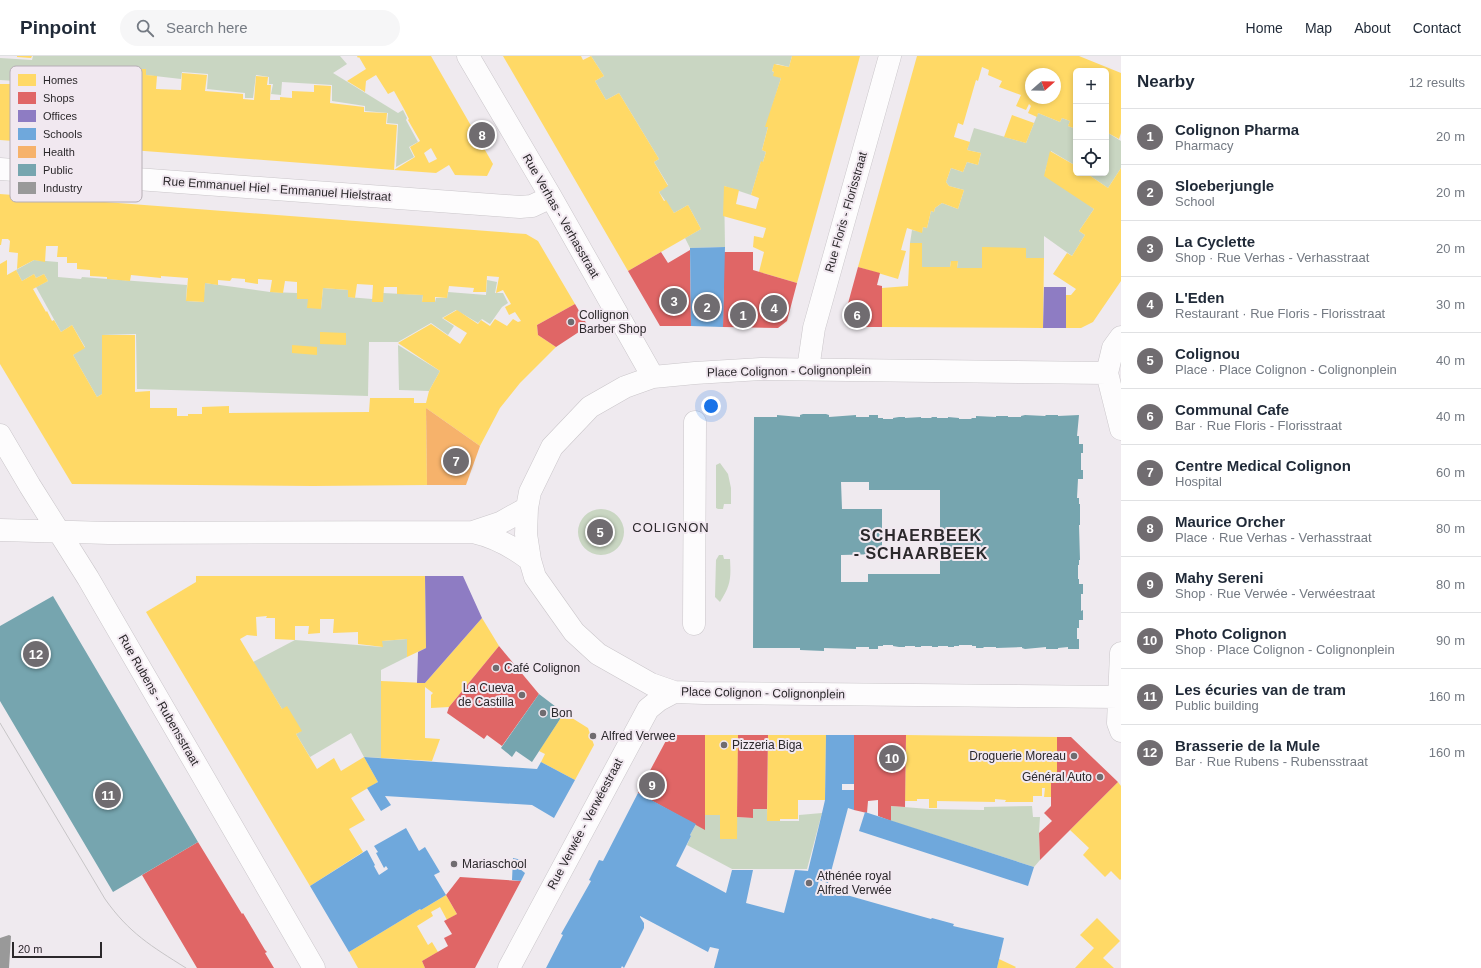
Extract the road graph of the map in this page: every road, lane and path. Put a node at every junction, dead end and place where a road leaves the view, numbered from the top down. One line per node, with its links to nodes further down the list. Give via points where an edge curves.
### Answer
1 (468, 56): 6 (street, Rue Verhas - Verhasstraat)
2 (890, 56): 8 (street, Rue Floris - Florisstraat, via 814,328)
3 (0, 169): 4 (street, Rue Emmanuel Hiel - Emmanuel Hielstraat)
4 (10, 170)
5 (142, 180): 6 (street, Rue Emmanuel Hiel - Emmanuel Hielstraat, via 520,208 532,206)
6 (551, 197): 10 (street, Rue Verhas - Verhasstraat)
7 (1121, 337): 9 (street, via 1113,348)
8 (808, 369): 9 (street, Place Colignon - Colignonplein); 10 (street, Place Colignon - Colignonplein, via 695,373)
9 (1107, 374): 12 (street)
10 (652, 378): 14 (street, Place Colignon - Colignonplein, via 625,387 590,407 552,447 530,492)
11 (695, 422): 19 (street)
12 (1121, 429)
13 (0, 435): 16 (street, Rue Rubens - Rubensstraat)
14 (527, 508): 17 (street, via 500,523); 18 (street, Place Colignon - Colignonplein, via 526,534)
15 (0, 530): 16 (street)
16 (58, 532): 17 (street); 24 (street, Rue Rubens - Rubensstraat, via 103,603)
17 (473, 532): 18 (street, via 516,548)
18 (530, 560): 21 (street, Place Colignon - Colignonplein, via 535,577 574,632 598,654 650,684)
19 (694, 624)
20 (1121, 653): 22 (street)
21 (674, 692): 22 (street, Place Colignon - Colignonplein); 25 (street, Rue Verwée - Verwéestraat, via 648,710)
22 (1119, 696): 23 (street, via 1118,723)
23 (1121, 731)
24 (314, 968)
25 (509, 968)

